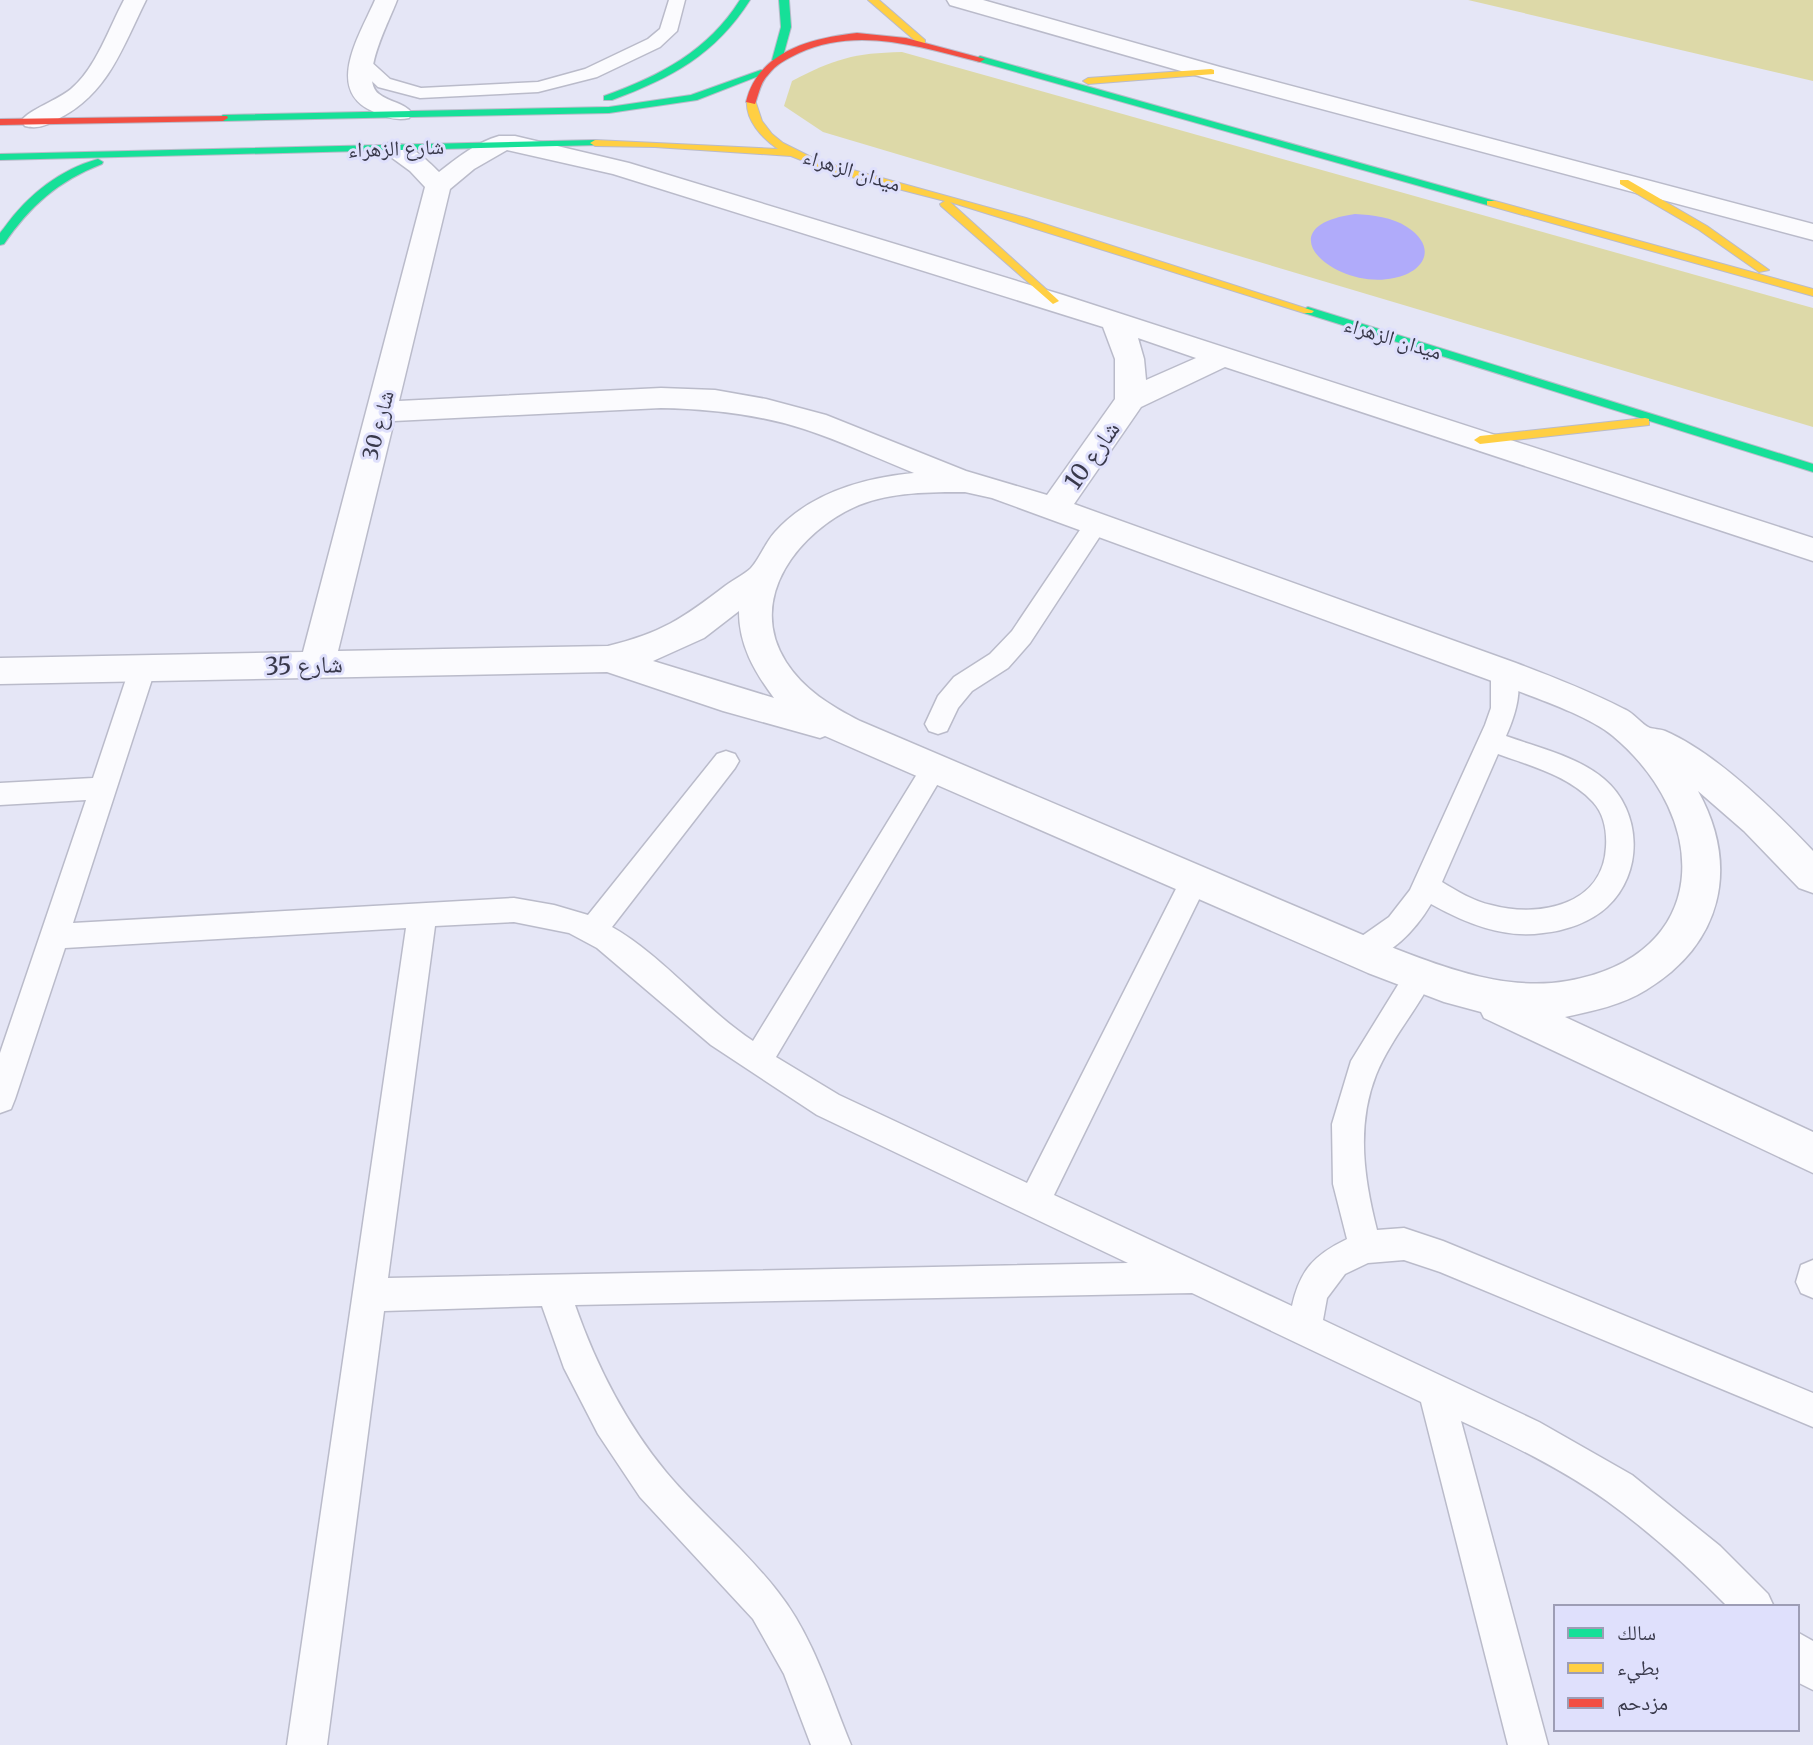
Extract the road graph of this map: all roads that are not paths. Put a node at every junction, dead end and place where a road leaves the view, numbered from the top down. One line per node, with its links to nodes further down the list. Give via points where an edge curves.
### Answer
1 (135, 0): 16 (street, via 85,92)
2 (386, 0): 10 (street)
3 (677, 0): 10 (lane, via 668,31 654,43 591,73 538,87 420,93 384,83)
4 (745, 0): 14 (main road, via 740,14 713,42 674,69)
5 (784, 0): 9 (main road, via 786,27)
6 (873, 0): 8 (main road)
7 (958, 0): 12 (street)
8 (923, 43): 9 (main road, ميدان الزهراء, via 862,35 820,42); 13 (main road, ميدان الزهراء)
9 (777, 60): 11 (main road, ميدان الزهراء)
10 (362, 62): 15 (street, via 360,85 367,97)
11 (764, 72): 14 (main road, شارع الزهراء, via 693,98); 20 (main road, ميدان الزهراء, via 751,92 752,114 766,135)
12 (1211, 72): 13 (main road); 23 (street)
13 (1067, 84): 28 (main road, ميدان الزهراء)
14 (564, 112): 15 (main road, شارع الزهراء)
15 (400, 113): 16 (main road, شارع الزهراء)
16 (34, 121): 17 (main road, شارع الزهراء)
17 (0, 122)
18 (507, 144): 19 (main road, شارع الزهراء); 20 (main road, شارع الزهراء, via 655,144); 24 (street, via 465,164); 30 (street, via 620,168)
19 (393, 149): 21 (main road, شارع الزهراء); 24 (street)
20 (793, 153): 25 (main road, ميدان الزهراء)
21 (121, 155): 22 (main road, شارع الزهراء); 27 (main road, via 58,178 34,195 15,209)
22 (0, 157)
23 (1624, 182): 26 (street); 28 (main road, via 1703,228)
24 (438, 186): 34 (street, شارع 30)
25 (936, 195): 30 (main road); 35 (main road, ميدان الزهراء)
26 (1813, 232)
27 (0, 242)
28 (1782, 284): 29 (main road, ميدان الزهراء)
29 (1813, 293)
30 (1053, 301): 31 (street)
31 (1113, 321): 32 (street); 33 (street, شارع 10, via 1124,335 1130,356)
32 (1222, 358): 33 (street, شارع 10); 36 (street)
33 (1130, 400): 39 (street, شارع 10)
34 (381, 412): 38 (street, via 662,398 715,400 816,422); 44 (street, شارع 30)
35 (1661, 421): 36 (main road); 37 (main road, ميدان الزهراء)
36 (1480, 440): 41 (street)
37 (1813, 468)
38 (965, 481): 39 (street); 42 (street, via 875,489 835,503 801,524 775,551)
39 (1054, 509): 40 (street)
40 (1096, 524): 47 (street); 48 (lane, via 1021,637 999,661 963,684 947,702)
41 (1813, 550)
42 (760, 577): 43 (street, via 692,629 653,648); 50 (street, via 754,619 764,657 788,692)
43 (608, 660): 44 (street, شارع 35); 50 (street, via 723,698)
44 (317, 665): 45 (street, شارع 35)
45 (142, 670): 46 (street, شارع 35); 54 (lane)
46 (0, 671)
47 (1504, 672): 49 (street); 51 (lane, via 1504,708)
48 (938, 724)
49 (1623, 724): 56 (street, via 1680,756 1751,812); 64 (street, via 1657,760 1684,799 1700,839 1703,881 1692,920 1668,954 1631,980 1585,996 1531,1001)
50 (847, 731): 53 (street)
51 (1491, 741): 58 (lane); 58 (lane, via 1563,768 1596,787 1612,805 1620,824 1615,872 1600,897 1573,914 1538,922 1499,920 1461,908)
52 (726, 761): 60 (lane)
53 (934, 768): 57 (street); 65 (lane)
54 (103, 788): 55 (lane); 61 (lane)
55 (0, 794)
56 (1813, 877)
57 (1195, 879): 62 (street); 68 (lane)
58 (1426, 887): 62 (lane, via 1402,924)
59 (422, 914): 60 (lane, via 514,910 555,916); 61 (lane); 74 (lane)
60 (593, 930): 65 (lane, via 643,967 705,1024)
61 (55, 936): 66 (lane)
62 (1362, 952): 63 (street)
63 (1419, 976): 64 (street); 69 (lane, via 1362,1071 1348,1124 1349,1184)
64 (1474, 994): 67 (street)
65 (757, 1061): 68 (lane, via 828,1105)
66 (0, 1099)
67 (1813, 1153)
68 (1034, 1203): 71 (lane)
69 (1365, 1247): 75 (lane, via 1333,1263 1326,1272 1312,1291); 77 (lane, via 1404,1244 1443,1257)
70 (1813, 1276): 72 (lane)
71 (1195, 1278): 73 (lane); 75 (lane)
72 (1813, 1282)
73 (553, 1289): 74 (lane); 82 (lane, via 576,1356 610,1422 653,1484 766,1606 799,1662)
74 (369, 1295): 81 (lane)
75 (1304, 1328): 76 (lane)
76 (1435, 1390): 78 (lane, via 1527,1434 1619,1488 1707,1559); 83 (lane)
77 (1813, 1410)
78 (1753, 1605)
79 (1799, 1654): 80 (lane)
80 (1813, 1671)
81 (307, 1745)
82 (831, 1745)
83 (1528, 1745)

